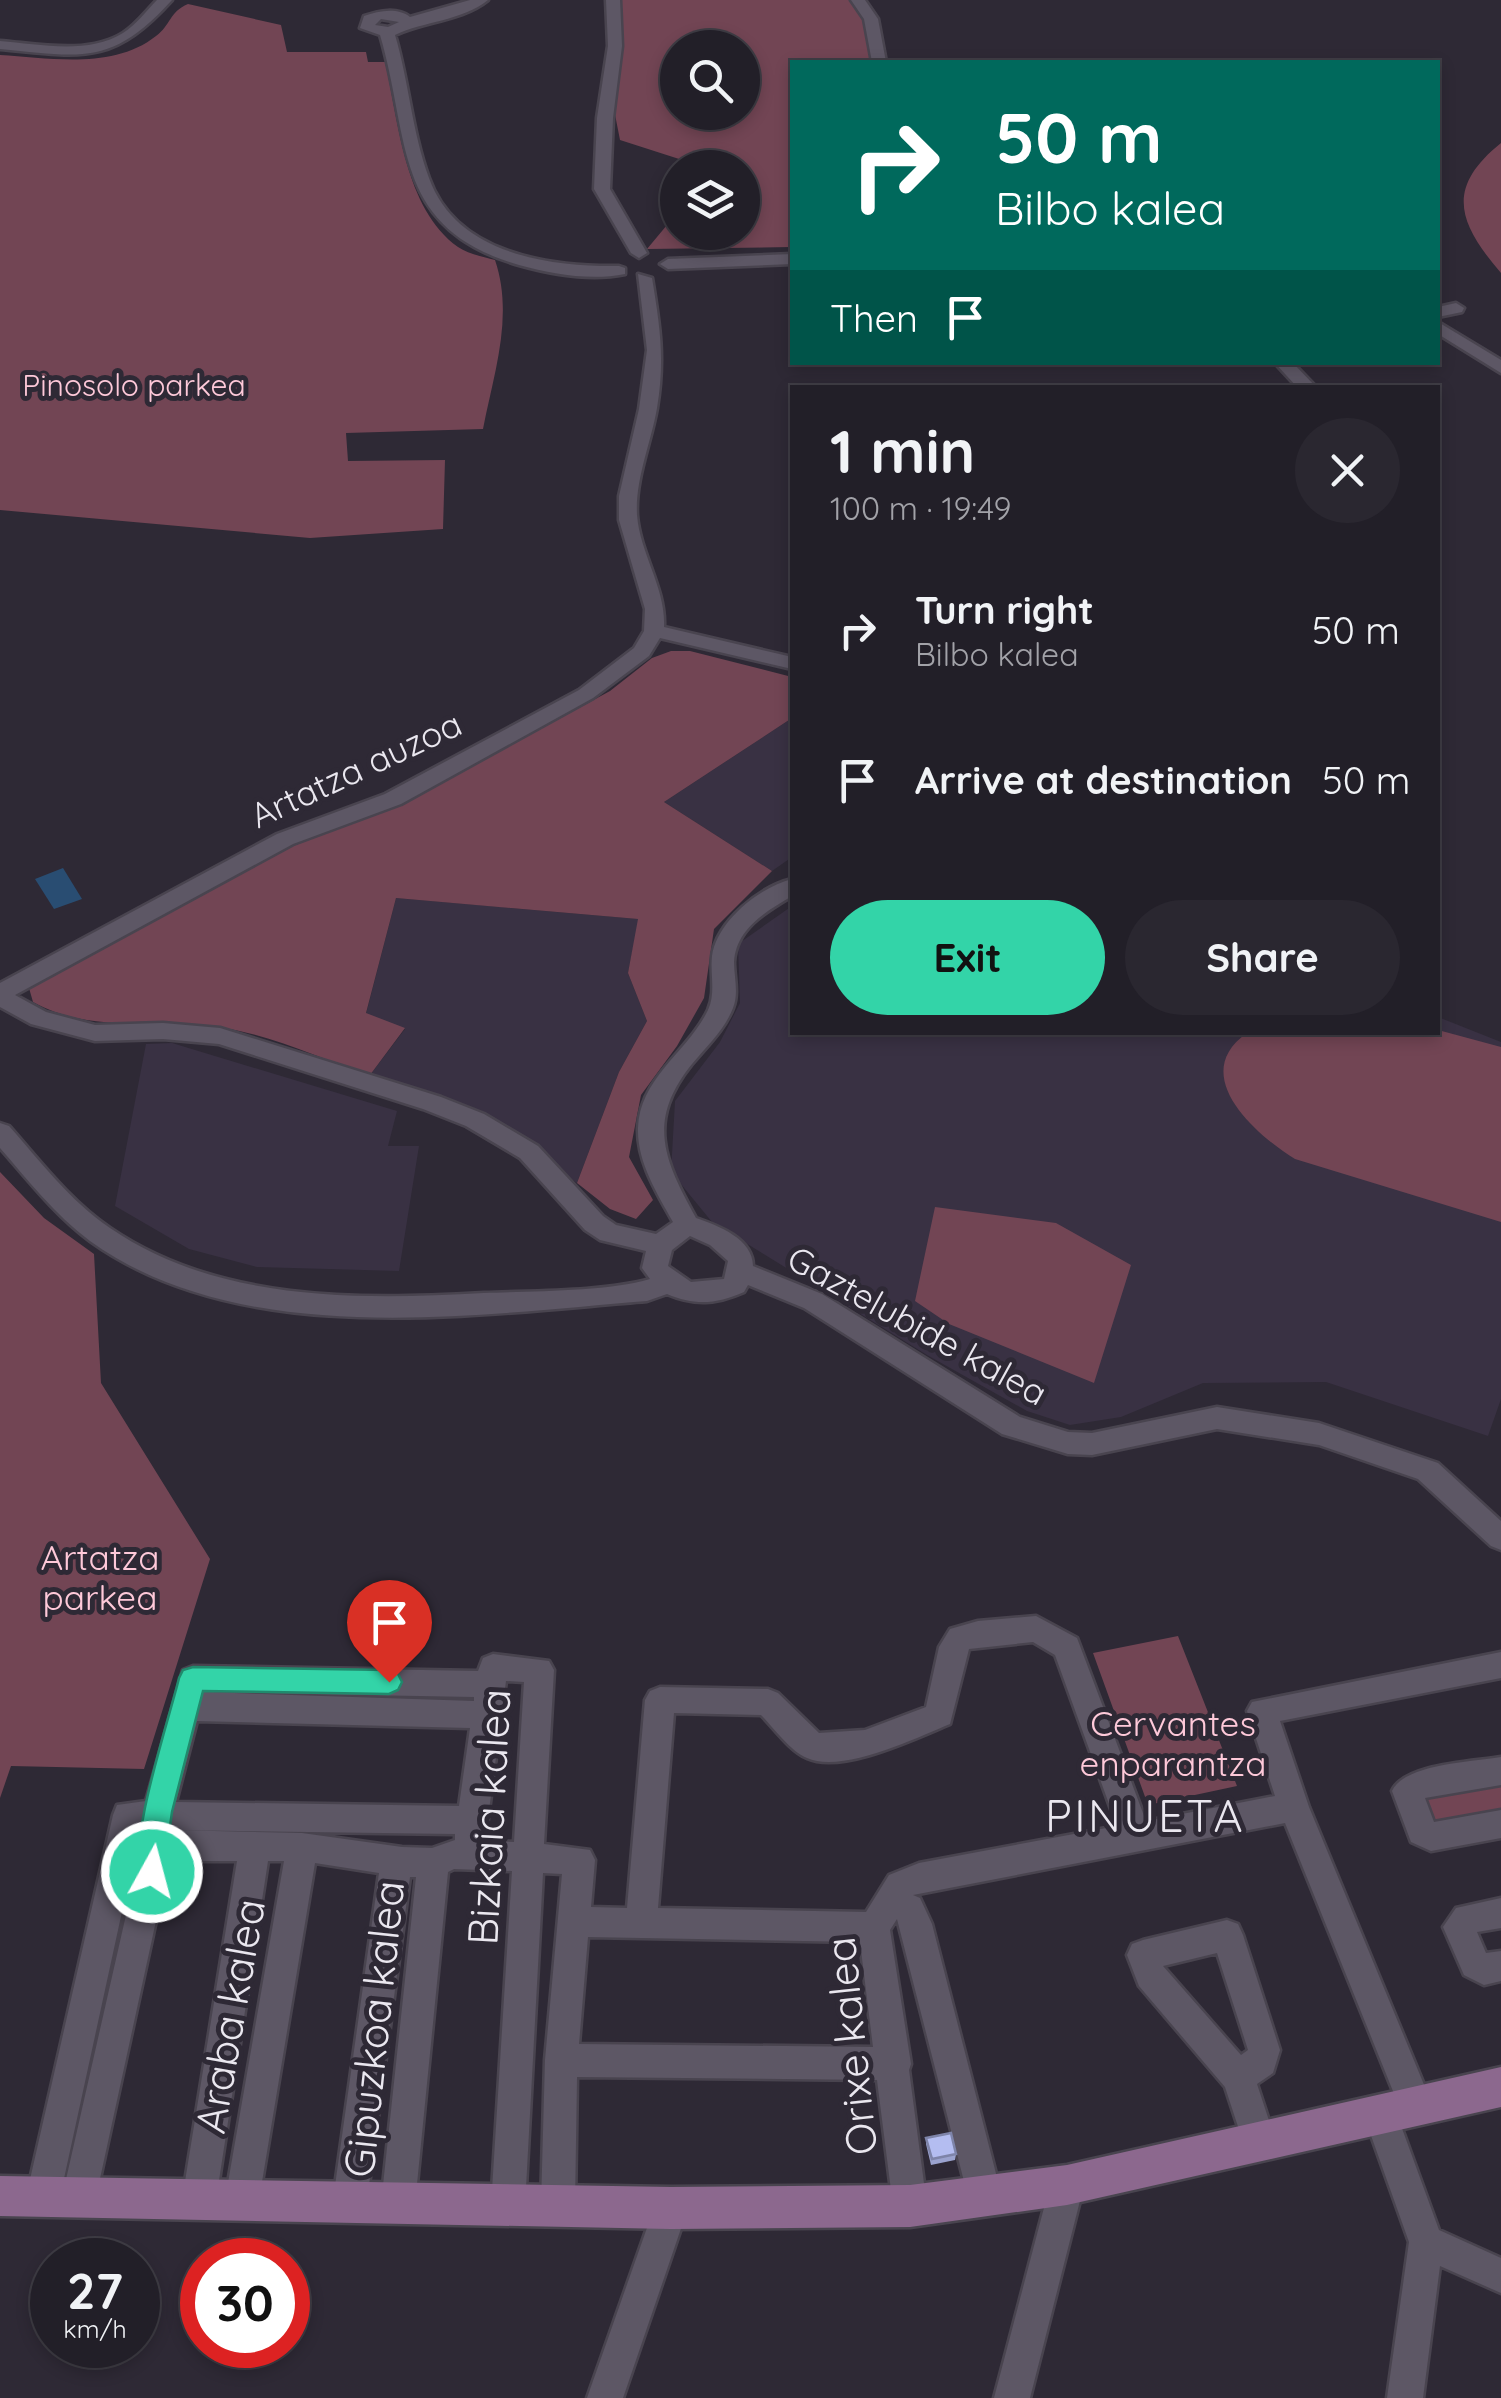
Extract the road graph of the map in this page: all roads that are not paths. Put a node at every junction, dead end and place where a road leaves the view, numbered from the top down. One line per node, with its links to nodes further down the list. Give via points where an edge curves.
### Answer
1 (164, 0): 8 (street, via 133,32 108,44)
2 (481, 0): 6 (street)
3 (614, 0): 10 (street, via 602,189)
4 (858, 0): 9 (street, via 871,19)
5 (380, 8): 6 (street); 7 (street, via 365,25)
6 (408, 22): 7 (street)
7 (387, 32): 13 (street, via 424,186 447,217 481,244 537,266)
8 (0, 45)
9 (879, 60)
10 (639, 253): 12 (street); 13 (street, via 620,260)
11 (790, 259): 12 (street)
12 (668, 264): 14 (street, via 660,275)
13 (619, 271): 14 (street)
14 (644, 278): 21 (street, via 656,350 628,520 651,588)
15 (1456, 308): 16 (street)
16 (1440, 312)
17 (1440, 328): 19 (street)
18 (1285, 365): 20 (street)
19 (1500, 365)
20 (1306, 385)
21 (654, 631): 22 (street); 24 (street, Artatza auzoa, via 622,670 479,754 394,799 286,838)
22 (790, 662)
23 (790, 887): 26 (street, via 730,932 720,1009 651,1110 648,1136)
24 (0, 995): 27 (street, Artatza auzoa, via 39,1018 95,1033 220,1036 432,1103 529,1152 609,1233)
25 (0, 1132): 29 (street, via 100,1234 198,1282 261,1298 348,1307 647,1291)
26 (688, 1226): 27 (street); 28 (street, via 735,1249)
27 (660, 1244): 29 (street, via 655,1268)
28 (741, 1272): 29 (street, via 720,1293 693,1294); 30 (street, Gaztelubide kalea, via 813,1301 1012,1426 1092,1444 1217,1418 1320,1434 1428,1471)
29 (667, 1283)
30 (1501, 1538)
31 (1501, 1665): 36 (street, via 1262,1711)
32 (489, 1684): 33 (street); 34 (street, Bizkaia kalea); 45 (street, Bizkaia kalea, via 493,1668 540,1670)
33 (190, 1693): 34 (street); 39 (street)
34 (484, 1715): 37 (street, Bizkaia kalea)
35 (1501, 1770): 38 (street, via 1407,1791 1422,1832 1431,1837)
36 (1294, 1807): 40 (street); 57 (street)
37 (472, 1820): 39 (street); 44 (street, Bizkaia kalea)
38 (1501, 1824)
39 (137, 1825): 43 (street); 61 (street)
40 (1135, 1834): 48 (street, via 918,1878 900,1885); 51 (street, via 1067,1647 1036,1629 978,1634 960,1638 954,1647 939,1715 866,1744 814,1747 768,1702 660,1700)
41 (254, 1847): 42 (street); 43 (street); 63 (street, Araba kalea)
42 (302, 1847): 46 (street); 64 (street, Araba kalea)
43 (157, 1848): 61 (street)
44 (468, 1855): 45 (street); 47 (street)
45 (530, 1858): 50 (street, via 579,1860); 67 (street, Bizkaia kalea)
46 (396, 1862): 47 (street); 65 (street, Gipuzkoa kalea)
47 (434, 1863): 66 (street, Gipuzkoa kalea)
48 (883, 1913): 51 (street); 54 (street, Orixe kalea); 62 (street, Orixe kalea, via 909,1909 916,1924)
49 (1501, 1914): 52 (street, via 1459,1927 1474,1964)
50 (574, 1922): 51 (street); 53 (street)
51 (641, 1923)
52 (1501, 1966)
53 (561, 2060): 54 (street); 68 (street)
54 (895, 2064): 69 (street, Orixe kalea)
55 (1238, 2077): 58 (street)
56 (1501, 2088): 57 (street)
57 (1398, 2109): 58 (street); 71 (street)
58 (1260, 2142): 59 (street)
59 (1067, 2185): 62 (street); 74 (street)
60 (0, 2196): 61 (street)
61 (61, 2197): 63 (street)
62 (985, 2197): 69 (street)
63 (198, 2200): 64 (street)
64 (242, 2200): 65 (street)
65 (350, 2200): 66 (street)
66 (398, 2204): 67 (street)
67 (508, 2206): 68 (street)
68 (558, 2206): 70 (street)
69 (910, 2206): 70 (street)
70 (671, 2208): 73 (street)
71 (1426, 2242): 72 (street); 75 (street)
72 (1501, 2276)
73 (605, 2398)
74 (1012, 2398)
75 (1405, 2398)

